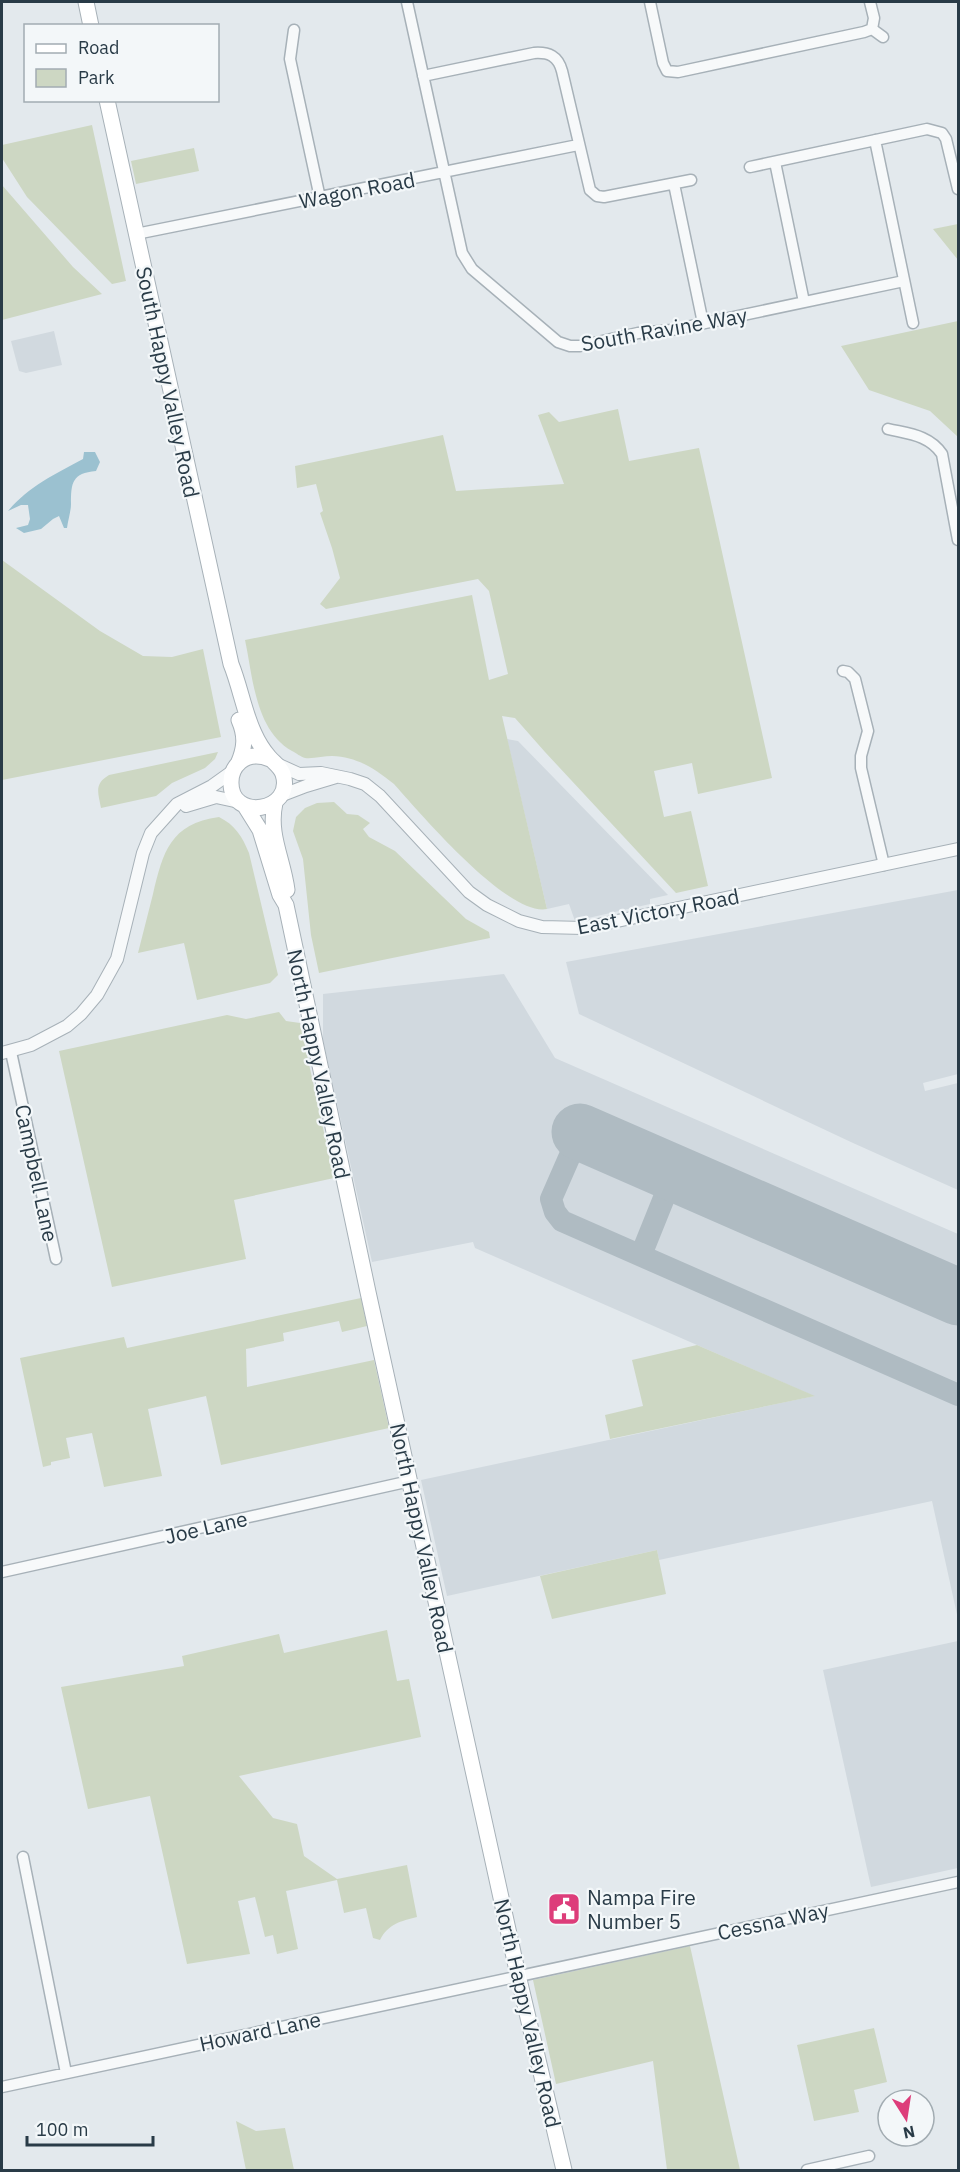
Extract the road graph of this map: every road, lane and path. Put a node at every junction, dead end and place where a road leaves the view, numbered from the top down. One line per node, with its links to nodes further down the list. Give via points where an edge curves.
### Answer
1 (86, 2): 5 (main road)
2 (407, 2): 9 (street, South Ravine Way)
3 (650, 2): 6 (street, via 665,75)
4 (870, 2): 6 (street)
5 (91, 24)
6 (872, 29): 8 (street)
7 (294, 30): 19 (street, via 290,59)
8 (883, 37)
9 (423, 76): 12 (street, via 534,53 553,56 560,62); 15 (street, South Ravine Way)
10 (107, 102): 20 (main road, South Happy Valley Road)
11 (875, 140): 13 (street); 18 (street, via 927,129 942,133); 21 (street)
12 (578, 145): 15 (street, Wagon Road); 17 (street, via 586,182 597,196)
13 (775, 162): 14 (street); 22 (street)
14 (750, 167)
15 (444, 173): 19 (street, Wagon Road); 24 (street, South Ravine Way, via 466,262 558,342 580,346)
16 (691, 180): 17 (street)
17 (674, 184): 24 (street)
18 (958, 189)
19 (320, 198): 20 (street, Wagon Road)
20 (136, 234): 27 (main road, South Happy Valley Road)
21 (904, 281): 22 (street, South Ravine Way); 23 (street)
22 (804, 302): 24 (street, South Ravine Way)
23 (913, 322)
24 (704, 323)
25 (888, 429): 26 (street, via 922,436 942,454)
26 (958, 540)
27 (231, 664): 29 (main road, via 254,734); 30 (main road, via 231,687 244,738 243,754)
28 (843, 671): 36 (street, via 855,679 868,731 861,768)
29 (274, 762): 30 (main road, via 254,756); 31 (street, East Victory Road, via 299,774); 32 (main road, via 284,780)
30 (235, 768): 33 (main road, via 231,789); 34 (street)
31 (336, 777): 32 (street); 36 (street, East Victory Road, via 365,784 380,795 469,892 519,921 542,927 584,928)
32 (277, 799): 33 (main road, via 259,809); 37 (main road, North Happy Valley Road, via 272,830 286,880)
33 (242, 804): 34 (street, via 216,798); 37 (main road, North Happy Valley Road, via 263,836 279,895)
34 (170, 811): 38 (street, via 147,843 117,959 97,995 67,1026 32,1045)
35 (958, 849): 36 (street, East Victory Road)
36 (884, 865)
37 (286, 905): 40 (main road, North Happy Valley Road)
38 (6, 1052): 39 (street, Campbell Lane)
39 (56, 1259)
40 (410, 1481): 41 (street, Joe Lane); 44 (main road, North Happy Valley Road)
41 (2, 1572)
42 (23, 1857): 45 (street)
43 (958, 1882): 44 (street, Cessna Way)
44 (518, 1975): 45 (street, Howard Lane); 48 (main road, North Happy Valley Road)
45 (66, 2073): 46 (street, Howard Lane)
46 (2, 2087)
47 (869, 2156): 49 (street)
48 (564, 2170)
49 (807, 2170)

